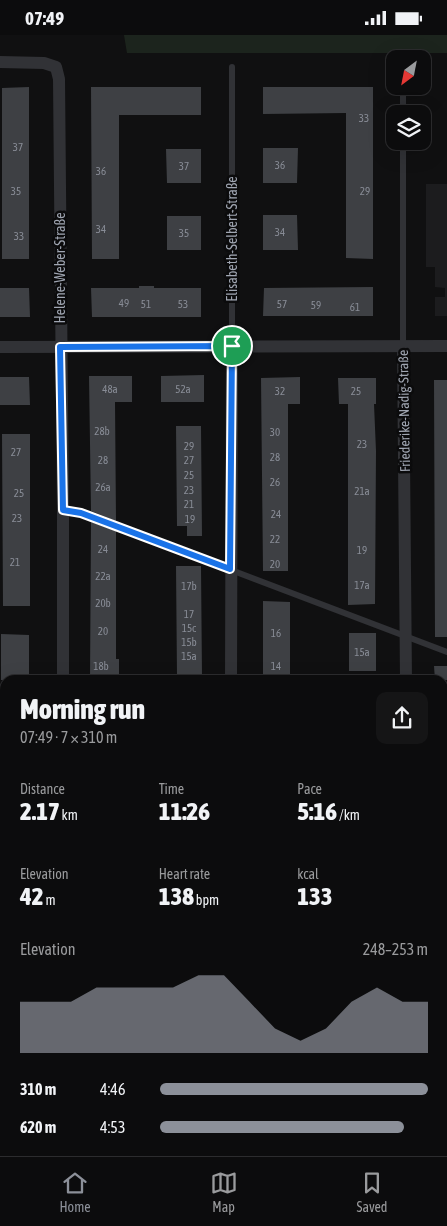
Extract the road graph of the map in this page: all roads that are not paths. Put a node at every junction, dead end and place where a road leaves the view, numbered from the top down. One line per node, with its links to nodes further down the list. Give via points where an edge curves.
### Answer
1 (0, 62): 8 (street, Helene-Weber-Straße, via 44,63 56,67 60,86)
2 (232, 67): 4 (lane, Elisabeth-Selbert-Straße)
3 (403, 150): 5 (lane, Friederike-Nadig-Straße)
4 (232, 346): 5 (street); 8 (street); 10 (street, Elisabeth-Selbert-Straße)
5 (403, 346): 6 (street); 11 (street, Friederike-Nadig-Straße)
6 (447, 346)
7 (0, 347): 8 (street)
8 (60, 347): 9 (street, Helene-Weber-Straße)
9 (63, 510): 10 (lane, via 81,513); 13 (street, Helene-Weber-Straße)
10 (230, 569): 11 (lane); 14 (street, Elisabeth-Selbert-Straße)
11 (407, 635): 12 (lane); 15 (street, Friederike-Nadig-Straße)
12 (447, 652)
13 (62, 675)
14 (231, 675)
15 (406, 675)

